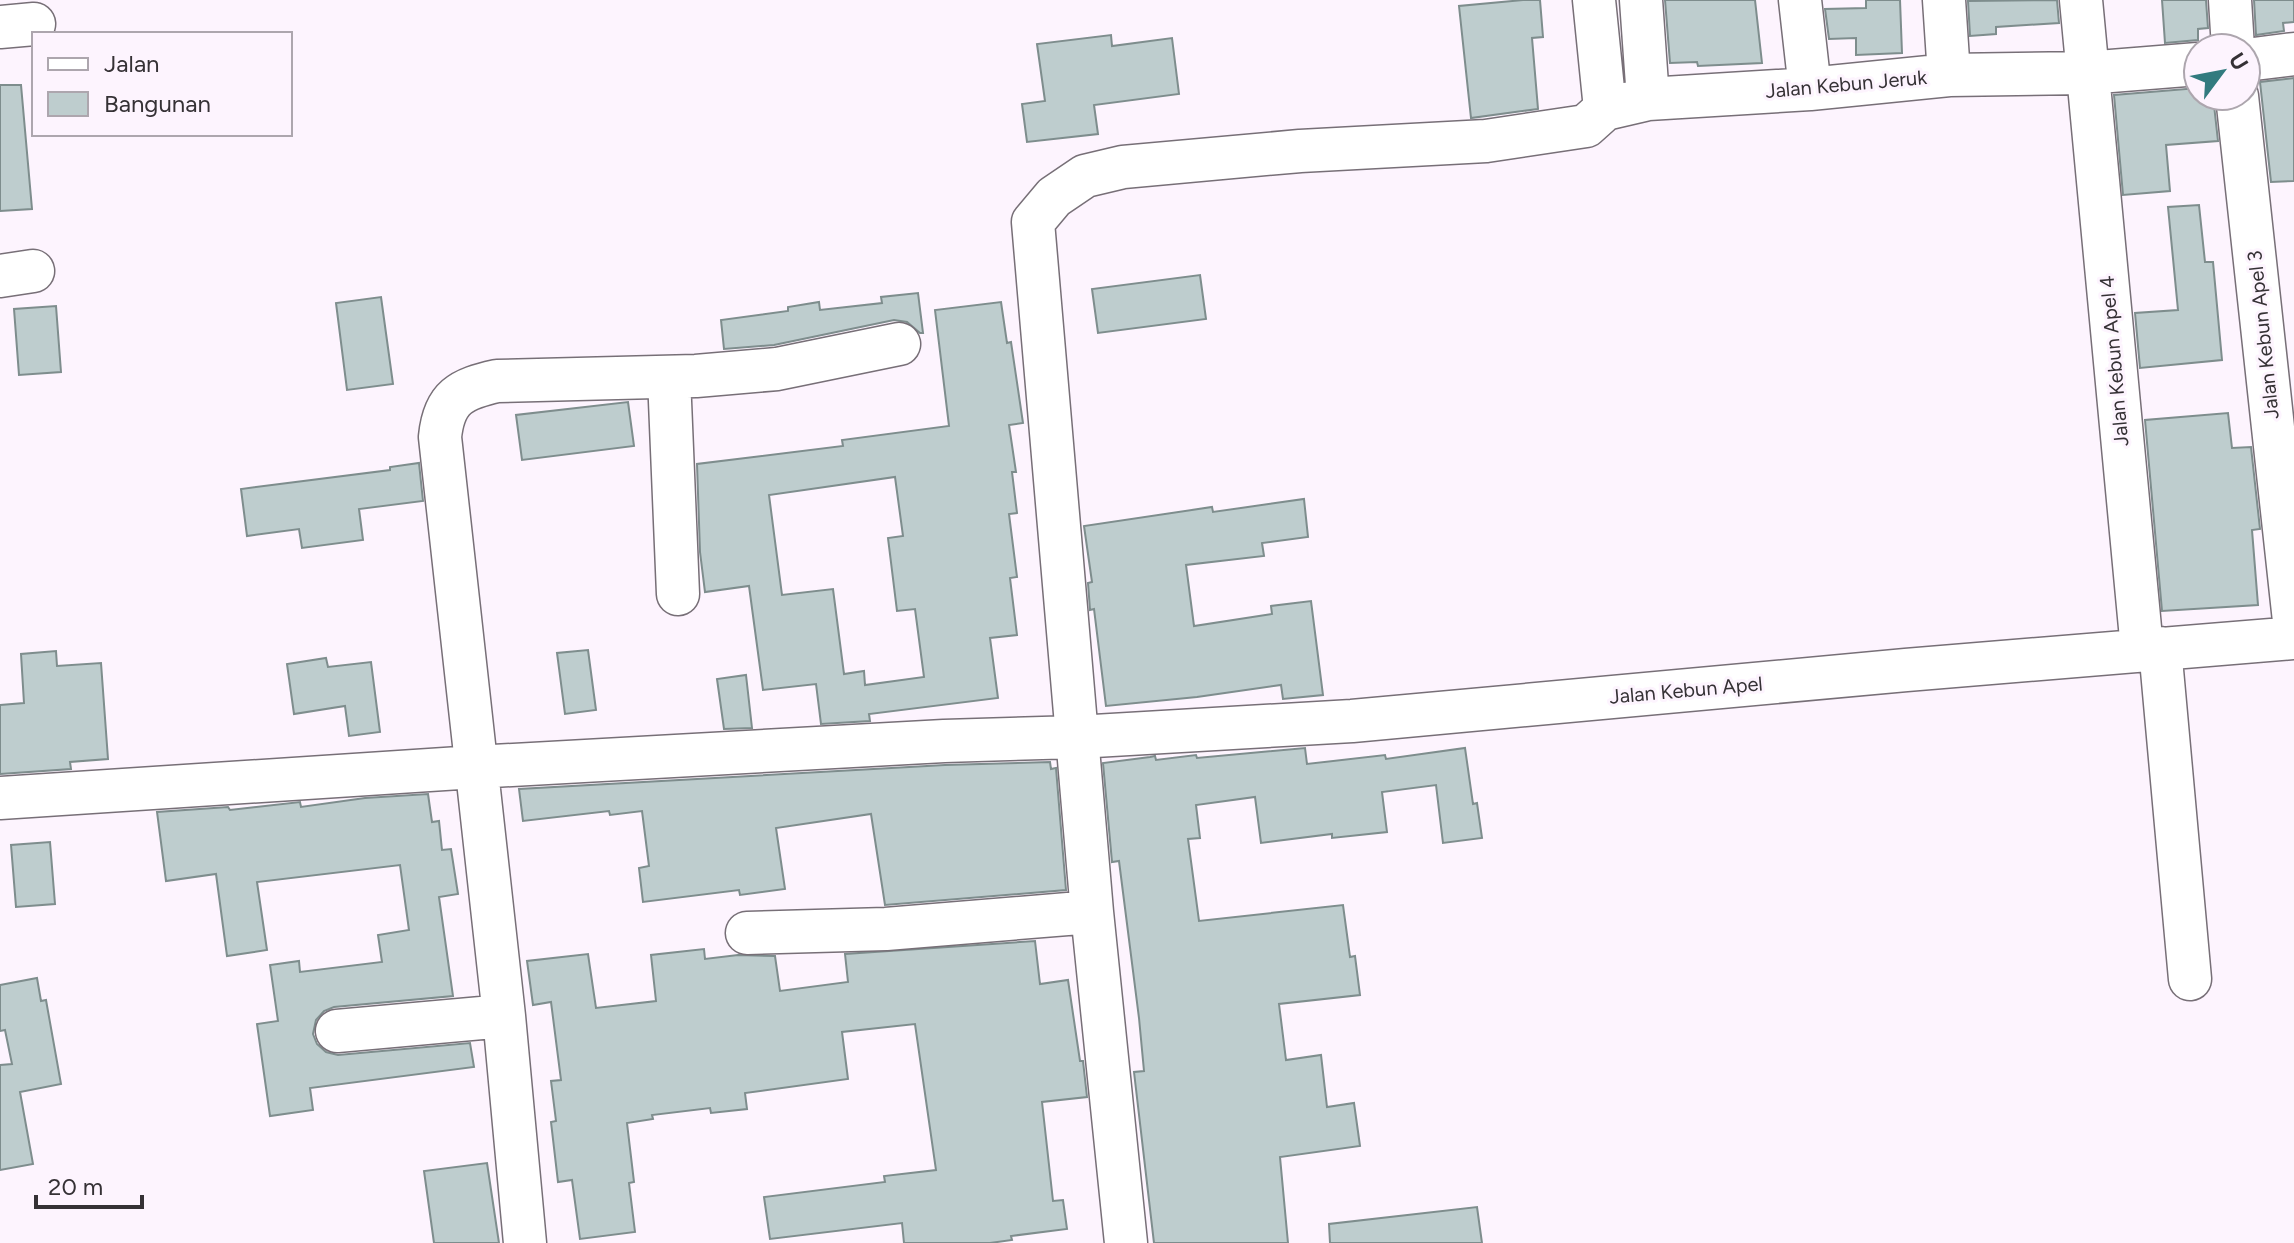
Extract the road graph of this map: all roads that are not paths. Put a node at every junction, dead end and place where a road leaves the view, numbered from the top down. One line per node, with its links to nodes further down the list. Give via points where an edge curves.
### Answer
1 (1594, 0): 15 (street)
2 (1641, 0): 14 (street)
3 (1800, 0): 13 (street)
4 (1944, 0): 12 (street)
5 (2081, 0): 11 (street, Jalan Kebun Apel 4)
6 (2230, 0): 7 (street)
7 (2232, 32)
8 (2294, 54): 9 (street)
9 (2262, 58)
10 (2182, 65): 11 (street, Jalan Kebun Jeruk)
11 (2086, 73): 12 (street, Jalan Kebun Jeruk); 22 (street, Jalan Kebun Apel 4)
12 (1949, 75): 13 (street, Jalan Kebun Jeruk)
13 (1810, 89): 14 (street, Jalan Kebun Jeruk)
14 (1648, 99): 15 (street, Jalan Kebun Jeruk)
15 (1605, 109): 23 (street, Jalan Kebun Jeruk, via 1586,126 1486,141 1123,167 1085,176 1054,197 1033,222)
16 (2239, 112): 20 (street, Jalan Kebun Apel 3)
17 (899, 344): 18 (street, via 777,369)
18 (669, 377): 19 (street); 24 (street, via 497,381 466,388 442,417)
19 (678, 594)
20 (2294, 621)
21 (2294, 638): 22 (street, Jalan Kebun Apel)
22 (2151, 649): 23 (street, Jalan Kebun Apel, via 1352,721); 28 (street, Jalan Kebun Apel 4)
23 (1077, 737): 24 (street, Jalan Kebun Apel); 26 (street, Jalan Kebun Jeruk)
24 (475, 767): 25 (street, Jalan Kebun Apel); 29 (street)
25 (0, 798)
26 (1092, 912): 27 (street, via 886,929); 32 (street, Jalan Kebun Jeruk)
27 (747, 933)
28 (2190, 979)
29 (504, 1016): 30 (street); 31 (street)
30 (337, 1031)
31 (525, 1243)
32 (1126, 1243)

